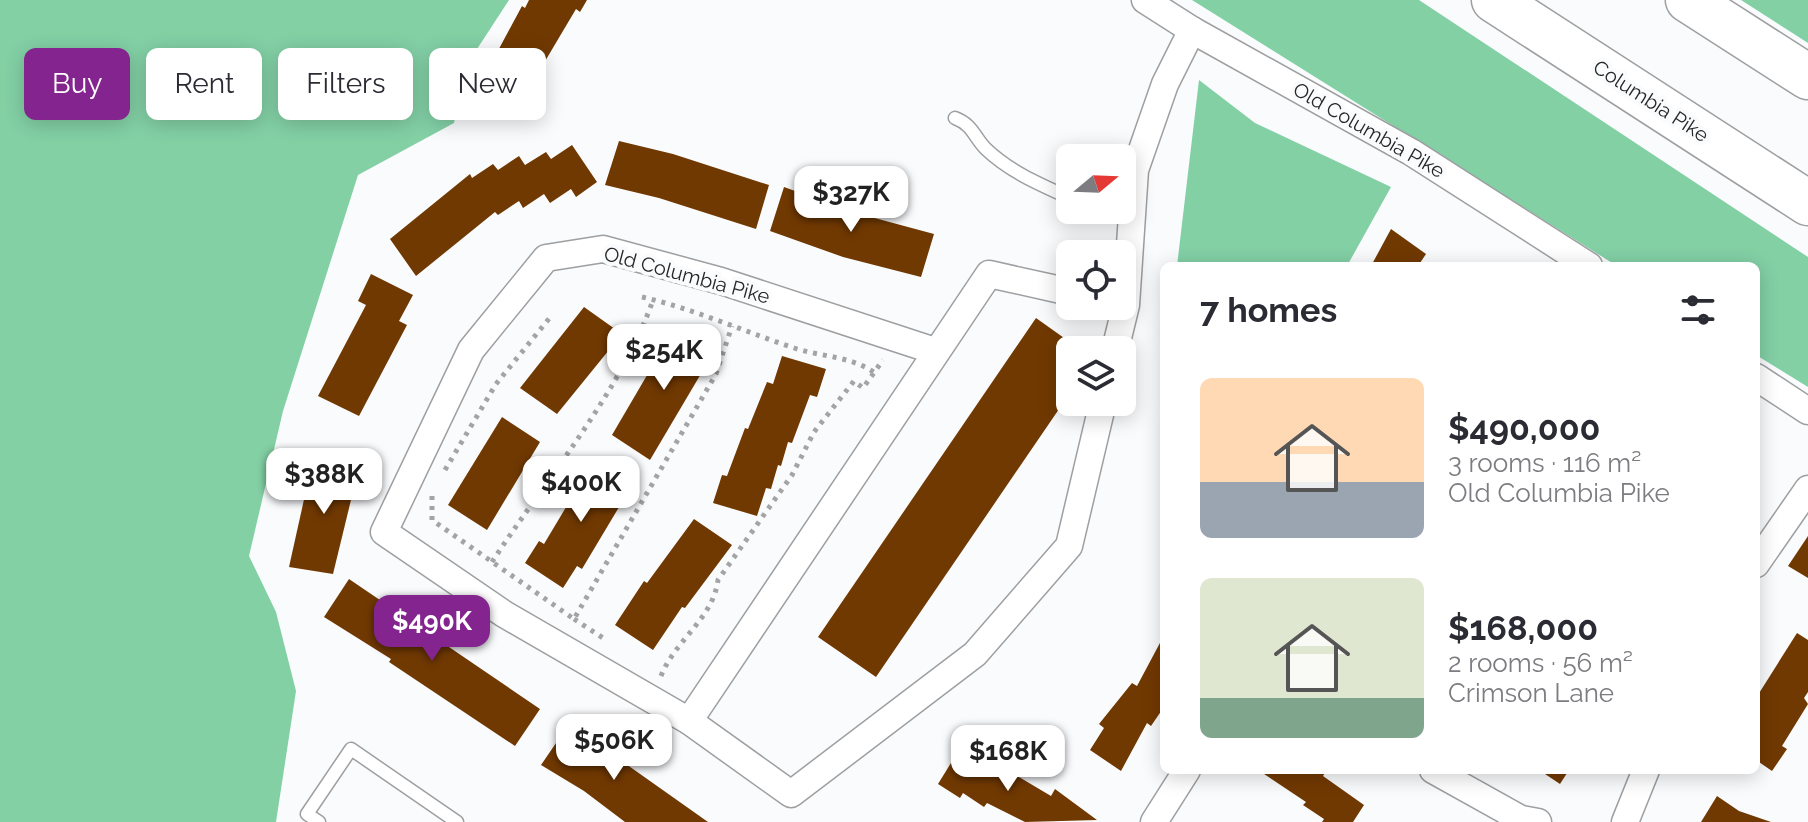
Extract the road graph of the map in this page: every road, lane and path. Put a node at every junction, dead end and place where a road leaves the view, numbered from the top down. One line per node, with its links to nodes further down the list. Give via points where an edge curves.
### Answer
1 (1145, 0): 4 (street, Old Columbia Pike)
2 (1494, 0): 9 (highway, Columbia Pike)
3 (1688, 0): 5 (highway)
4 (1192, 30): 7 (street, via 1165,84); 10 (street, Old Columbia Pike, via 1411,152)
5 (1808, 77)
6 (955, 118): 8 (lane, via 968,123 985,148 1029,180)
7 (1136, 167)
8 (1056, 192)
9 (1808, 203)
10 (1583, 262)
11 (1056, 289): 17 (street, via 989,274)
12 (642, 297): 13 (path)
13 (653, 300): 15 (path); 26 (path, via 609,390)
14 (552, 315): 22 (path, via 496,384)
15 (732, 326): 18 (path, via 798,349 860,362); 27 (path, via 709,387)
16 (895, 338): 17 (street, Old Columbia Pike); 18 (path); 30 (street, Old Columbia Pike, via 603,249 546,258 471,350 384,532 572,655)
17 (935, 351): 30 (street)
18 (875, 373): 29 (path, via 863,388 854,381 814,432 792,475 718,580 716,600 661,676)
19 (1760, 380): 20 (street)
20 (1808, 411)
21 (1100, 416): 30 (street, via 1069,546 975,654 791,794)
22 (441, 477)
23 (1808, 489): 25 (street)
24 (433, 491): 26 (path, via 432,520)
25 (1760, 558)
26 (492, 562): 27 (path)
27 (574, 619): 28 (path)
28 (611, 643)
29 (649, 668)
30 (689, 721)
31 (1184, 774): 37 (street)
32 (1440, 774): 34 (street)
33 (1644, 774): 38 (street)
34 (1526, 821)
35 (319, 822): 36 (lane, via 307,814 351,749)
36 (457, 822)
37 (1154, 822)
38 (1625, 822)

